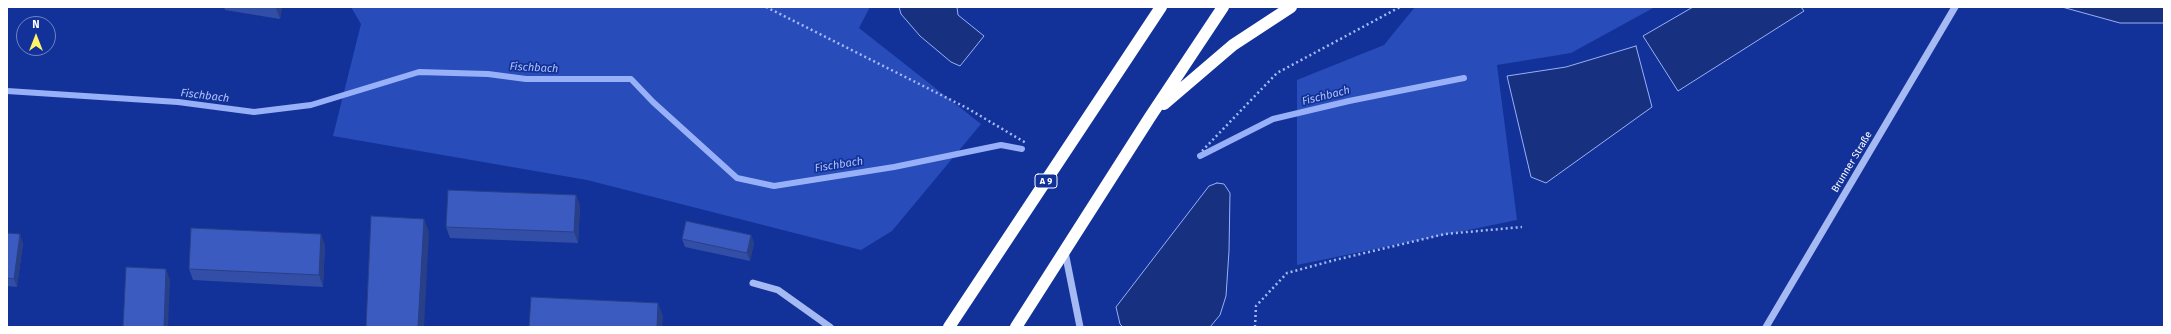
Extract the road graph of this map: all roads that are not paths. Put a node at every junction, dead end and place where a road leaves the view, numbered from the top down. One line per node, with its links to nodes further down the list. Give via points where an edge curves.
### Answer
1 (1153, 7): 6 (highway)
2 (1161, 7): 6 (highway, A 9)
3 (1223, 7): 7 (highway)
4 (1291, 7): 7 (highway, via 1233,45 1194,76)
5 (1955, 7): 14 (street, Brunner Straße)
6 (1143, 34): 11 (highway, A 9)
7 (1150, 117): 8 (highway)
8 (1065, 252): 12 (highway); 13 (street)
9 (753, 283): 10 (street, via 778,290)
10 (830, 327)
11 (949, 327)
12 (1016, 327)
13 (1080, 327)
14 (1766, 327)

